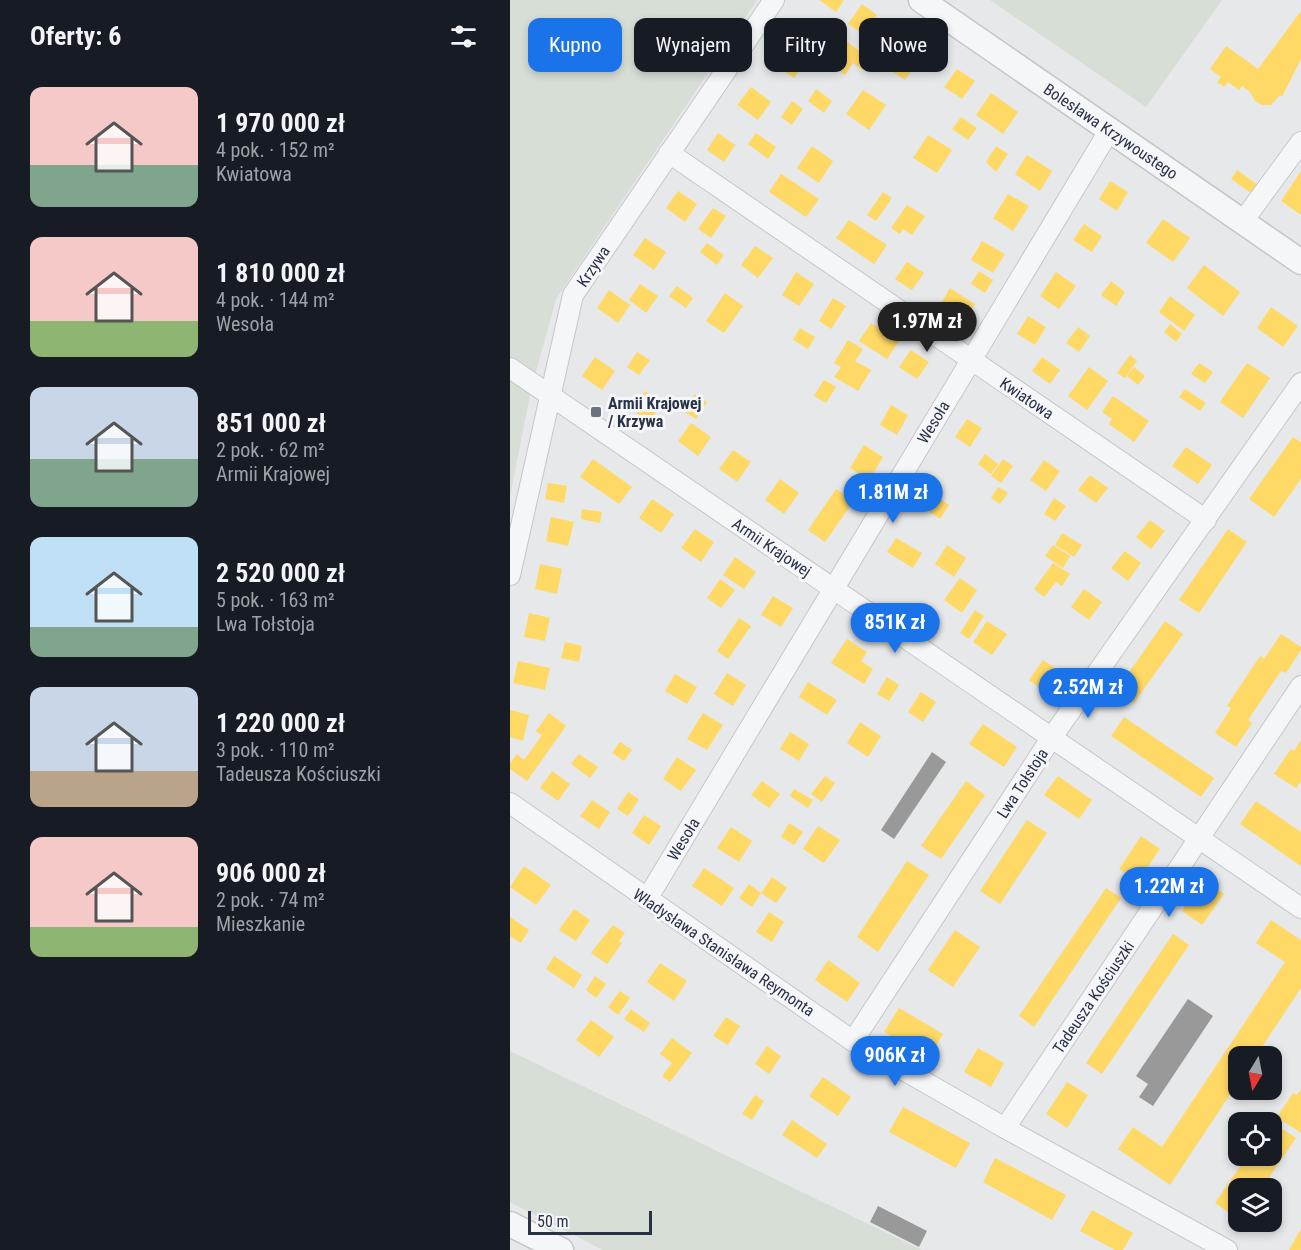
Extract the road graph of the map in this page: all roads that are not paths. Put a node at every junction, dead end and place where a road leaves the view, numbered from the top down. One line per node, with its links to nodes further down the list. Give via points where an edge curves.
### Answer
1 (774, 0): 5 (street, Krzywa)
2 (921, 0): 3 (street, Bolesława Krzywoustego)
3 (1109, 131): 6 (street, Bolesława Krzywoustego); 8 (street, Wesoła)
4 (1301, 142): 6 (street)
5 (669, 153): 8 (street, Kwiatowa); 11 (street, Krzywa, via 573,295)
6 (1243, 221): 7 (street, Bolesława Krzywoustego)
7 (1301, 262)
8 (971, 360): 12 (street, Kwiatowa); 14 (street, Wesoła)
9 (510, 368): 11 (street, Armii Krajowej)
10 (1301, 383): 12 (street, Lwa Tołstoja)
11 (550, 395): 13 (street, Krzywa); 14 (street, Armii Krajowej)
12 (1206, 520): 16 (street, Lwa Tołstoja)
13 (510, 575)
14 (832, 588): 16 (street, Armii Krajowej); 19 (street, Wesoła)
15 (1301, 686): 18 (street, Tadeusza Kościuszki)
16 (1052, 737): 18 (street, Armii Krajowej); 21 (street, Lwa Tołstoja)
17 (510, 803): 19 (street, Władysława Stanisława Reymonta)
18 (1200, 839): 20 (street, Armii Krajowej); 22 (street, Tadeusza Kościuszki)
19 (647, 899): 21 (street, Władysława Stanisława Reymonta)
20 (1301, 908)
21 (853, 1041): 22 (street, Władysława Stanisława Reymonta)
22 (1005, 1128): 25 (street, Władysława Stanisława Reymonta)
23 (510, 1224): 24 (street)
24 (561, 1250)
25 (1227, 1250)

